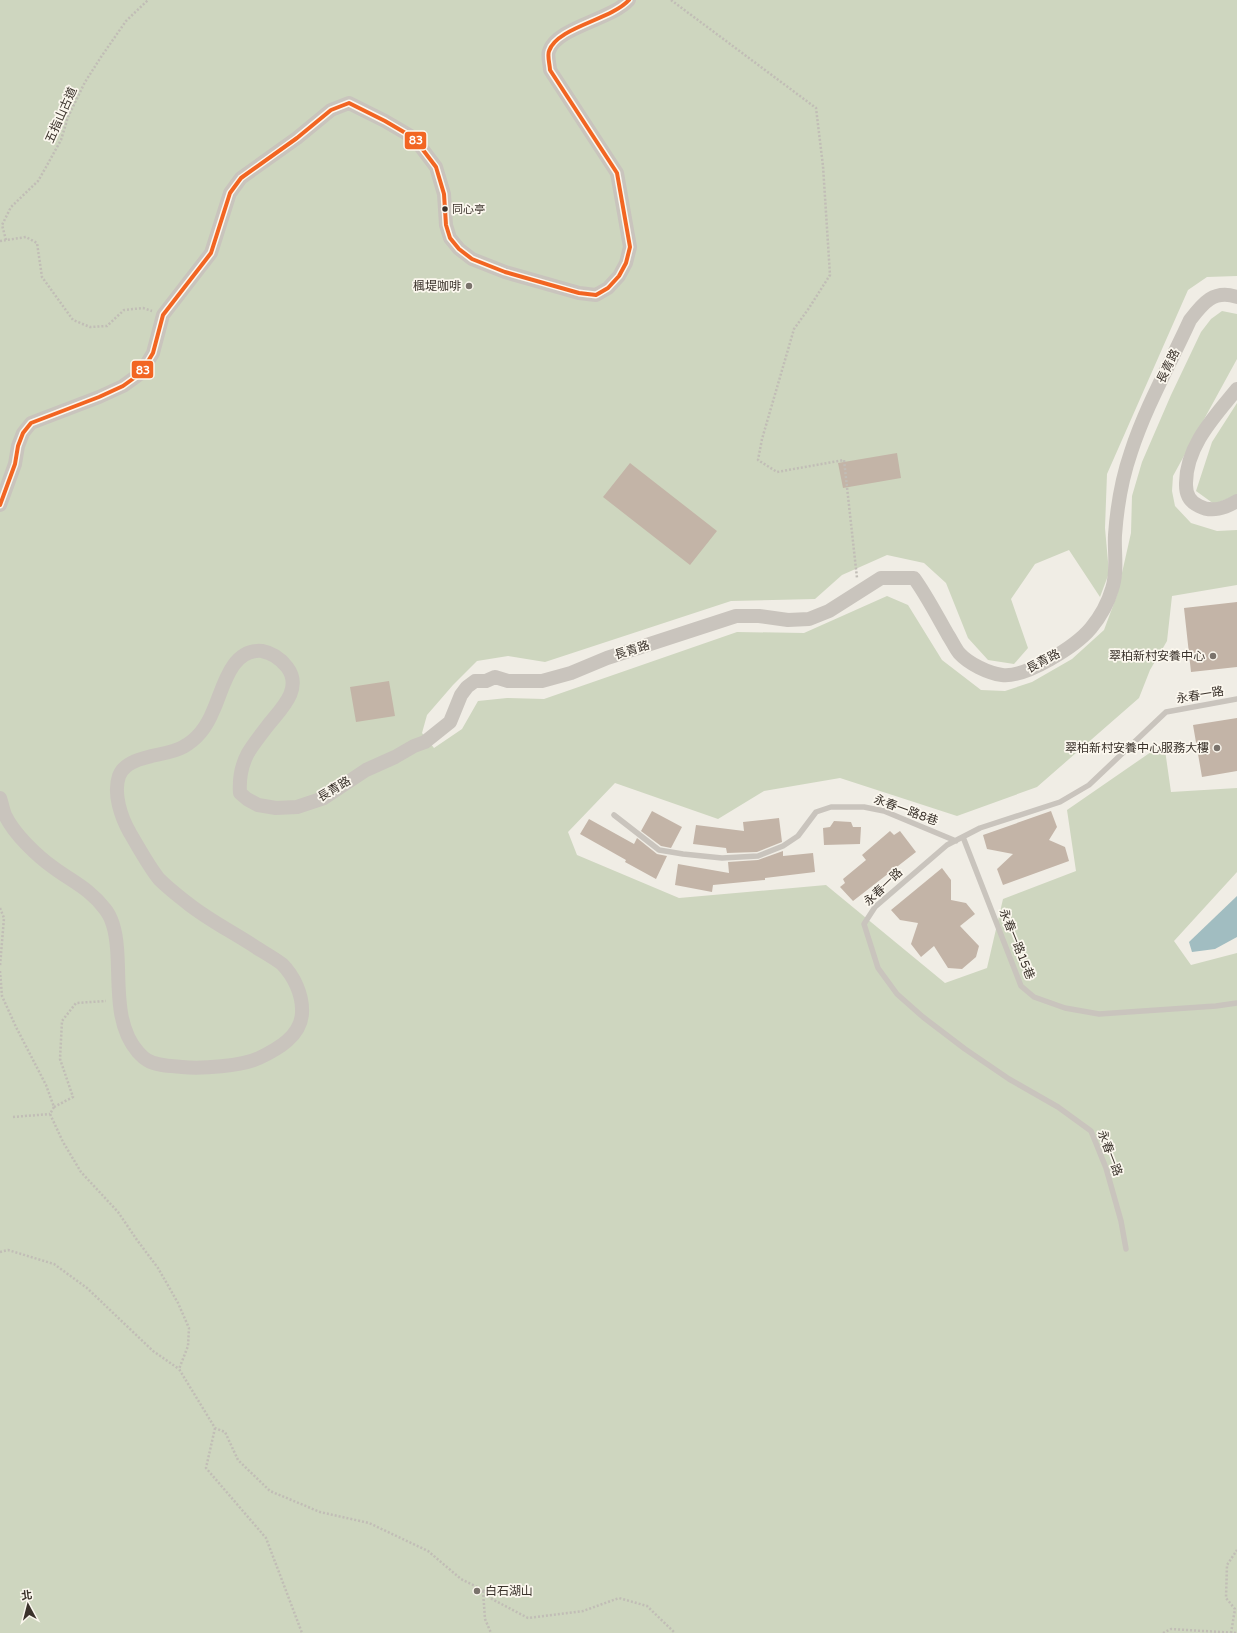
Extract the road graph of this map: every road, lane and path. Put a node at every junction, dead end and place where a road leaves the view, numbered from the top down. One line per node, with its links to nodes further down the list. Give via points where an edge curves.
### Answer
1 (148, 0): 4 (path, 五指山古道, via 126,20 85,82 68,117 62,140 38,181 11,207 2,225)
2 (629, 0): 7 (street, via 606,16 557,39 548,52 550,70 617,172 630,247 626,263 608,288 596,295 579,293 505,272 472,259 458,249 450,238 446,225 444,194 436,167 414,138 349,103 331,110 241,178 230,193 211,253)
3 (672, 0): 11 (path, via 816,108 823,166 830,275 794,329 758,460 777,472 844,460)
4 (6, 240): 5 (path); 7 (path, via 26,237 37,244 42,277 73,320 90,327 107,326 124,310 143,308)
5 (0, 241)
6 (1237, 297): 11 (street, 長青路, via 1228,294 1213,296 1201,305 1190,320 1156,391 1131,452 1122,487 1117,511 1113,588 1102,613 1074,644 1042,664 1020,673 1002,675 973,664 960,653 914,578 881,578)
7 (164, 315): 10 (street, via 153,353 141,372 123,386 31,423 23,433 18,446 15,464)
8 (1237, 389): 9 (street, via 1207,427 1189,460 1186,493 1193,503 1215,510)
9 (1237, 501)
10 (0, 505)
11 (858, 592): 20 (street, 長青路, via 829,611 809,619 736,616 542,682 508,681 496,677 486,681 475,681 461,695 450,722 425,742 366,770 324,798 297,807 276,808 258,805 240,793 239,778 248,754 268,725 283,709 292,687 290,671 279,657 262,651 239,658 232,666 208,723 196,738 181,748 144,758 122,770 118,778 120,810 126,827 159,879 219,926 283,965 298,989 302,1013 299,1025 292,1037 280,1048 255,1060 234,1065 188,1068 159,1064 145,1059 131,1044 123,1020)
12 (1237, 699): 15 (lane, 永春一路, via 1166,712 1089,785 1060,802 980,828)
13 (0, 798): 20 (street, 長青路, via 6,816 23,840 54,869 84,887 106,910 114,926)
14 (614, 815): 16 (lane, 永春一路8巷, via 659,850 722,858 758,856 783,846 798,836 816,812 831,807 864,807 884,811)
15 (963, 837): 16 (lane, 永春一路); 21 (lane, 永春一路15巷, via 1021,986 1034,997 1065,1008 1099,1014)
16 (956, 841): 25 (lane, 永春一路, via 923,865 875,907 864,924 878,968 897,994 965,1050 1009,1080 1058,1107 1091,1131 1106,1168)
17 (0, 908): 18 (path, via 4,918)
18 (0, 966)
19 (0, 971): 22 (path, via 2,996 46,1085)
20 (120, 998): 22 (path, via 76,1003 62,1021 60,1059 73,1097)
21 (1237, 1003)
22 (54, 1107): 23 (path)
23 (50, 1114): 24 (path); 27 (path, via 81,1172 118,1212 158,1268 178,1303 189,1328 188,1346)
24 (13, 1117)
25 (1126, 1249)
26 (0, 1252): 27 (path, via 8,1250 54,1264 87,1288 153,1351)
27 (179, 1369): 28 (path)
28 (215, 1428): 30 (path, via 224,1432 238,1460 270,1491 320,1512 369,1523 428,1551 461,1579); 32 (path, via 206,1468 266,1538)
29 (1237, 1550): 31 (path, via 1227,1565 1226,1598 1235,1609)
30 (482, 1590): 33 (path, via 485,1619); 34 (path, via 490,1598 528,1618 583,1611 619,1598 647,1606)
31 (1231, 1632): 35 (path, via 1171,1629); 36 (path)
32 (302, 1633)
33 (491, 1633)
34 (675, 1633)
35 (1163, 1633)
36 (1237, 1633)

